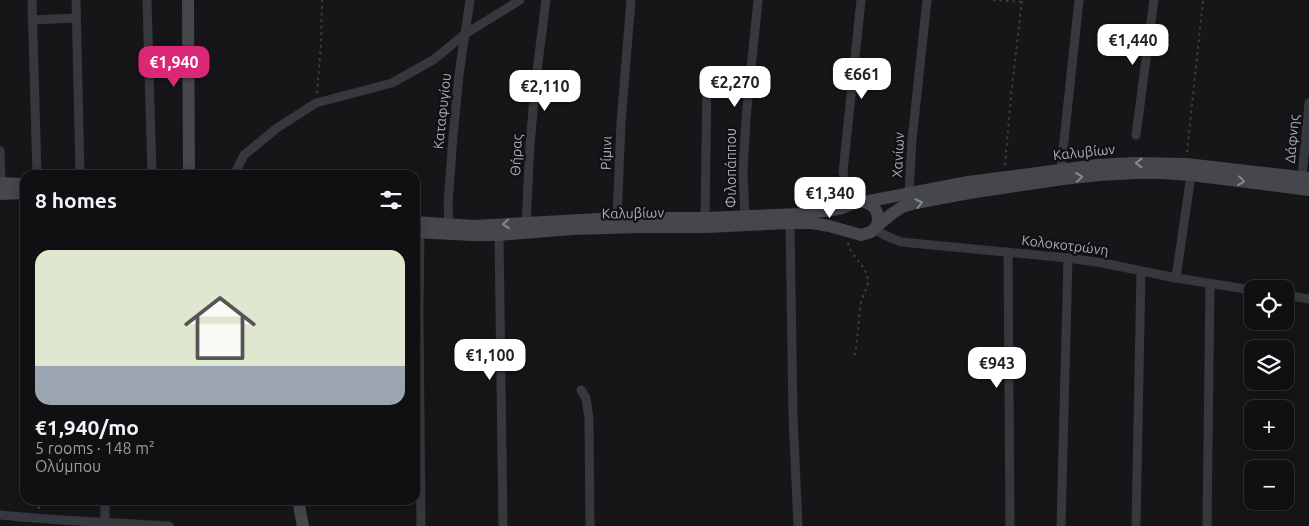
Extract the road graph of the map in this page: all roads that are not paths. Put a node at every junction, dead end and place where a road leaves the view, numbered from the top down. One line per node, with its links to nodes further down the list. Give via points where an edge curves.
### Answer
1 (32, 0): 15 (street)
2 (76, 0): 14 (street)
3 (147, 0): 24 (street)
4 (188, 0): 25 (main road)
5 (470, 0): 16 (street, Καταφυγίου)
6 (520, 0): 16 (street)
7 (546, 0): 38 (street, Θήρας, via 535,87)
8 (631, 0): 36 (street, Ρίμινι)
9 (758, 0): 35 (street, Φιλοπάππου, via 746,118)
10 (861, 0): 34 (street, via 843,172 846,186)
11 (927, 0): 32 (street, Χανίων)
12 (1079, 0): 21 (street)
13 (1150, 1): 19 (street)
14 (76, 18): 15 (street); 23 (street)
15 (32, 20): 22 (street)
16 (465, 34): 26 (street, via 433,60 392,84 316,103 277,128 244,155); 40 (street, Καταφυγίου, via 453,137)
17 (707, 78): 37 (street)
18 (1309, 103): 28 (street, Δάφνης)
19 (1136, 136)
20 (0, 151): 30 (street)
21 (1061, 169): 27 (main road, Καλυβίων, one-way to 21, via 1135,163); 32 (main road, Καλυβίων)
22 (37, 170)
23 (80, 170)
24 (152, 170)
25 (189, 170)
26 (237, 170)
27 (1189, 170): 28 (main road, Καλυβίων); 31 (main road, Καλυβίων, one-way to 31); 41 (main road, Καλυβίων, one-way to 27, via 902,207 969,192 1100,175); 49 (street)
28 (1305, 178)
29 (20, 185): 30 (main road)
30 (0, 187): 33 (main road)
31 (1309, 190)
32 (909, 192): 34 (main road, Καλυβίων)
33 (20, 193)
34 (856, 203): 35 (main road, Καλυβίων, via 800,214); 41 (main road, via 869,203 876,210); 44 (main road, via 847,208 844,218)
35 (745, 216): 37 (main road, Καλυβίων)
36 (617, 218): 37 (main road, Καλυβίων); 38 (main road, Καλυβίων)
37 (705, 218)
38 (526, 223): 40 (main road, Καλυβίων, one-way to 40)
39 (790, 223): 44 (main road, Καλυβίων, via 812,223); 45 (main road, Καλυβίων, via 572,229); 65 (street)
40 (449, 225): 42 (main road, Καλυβίων)
41 (876, 227): 44 (main road, Καλυβίων, via 867,235); 46 (street, Κολοκοτρώνη, via 884,235 901,242)
42 (420, 229)
43 (420, 229): 45 (main road, Καλυβίων)
44 (854, 234)
45 (499, 235): 63 (street)
46 (1008, 252): 47 (street, Κολοκοτρώνη); 66 (street)
47 (1068, 258): 48 (street, Κολοκοτρώνη); 67 (street)
48 (1141, 271): 49 (street, Κολοκοτρώνη); 68 (street)
49 (1176, 278): 50 (street, Κολοκοτρώνη)
50 (1210, 283): 51 (street, Κολοκοτρώνη); 69 (street)
51 (1244, 289)
52 (1294, 296): 53 (street)
53 (1309, 299)
54 (581, 390): 64 (street, via 586,398 589,419)
55 (420, 419): 62 (street)
56 (105, 505): 59 (street)
57 (299, 505): 61 (main road)
58 (0, 515): 59 (street)
59 (105, 522): 60 (street)
60 (169, 526)
61 (304, 526)
62 (421, 526)
63 (502, 526)
64 (590, 526)
65 (798, 526)
66 (1010, 526)
67 (1061, 526)
68 (1136, 526)
69 (1207, 526)

